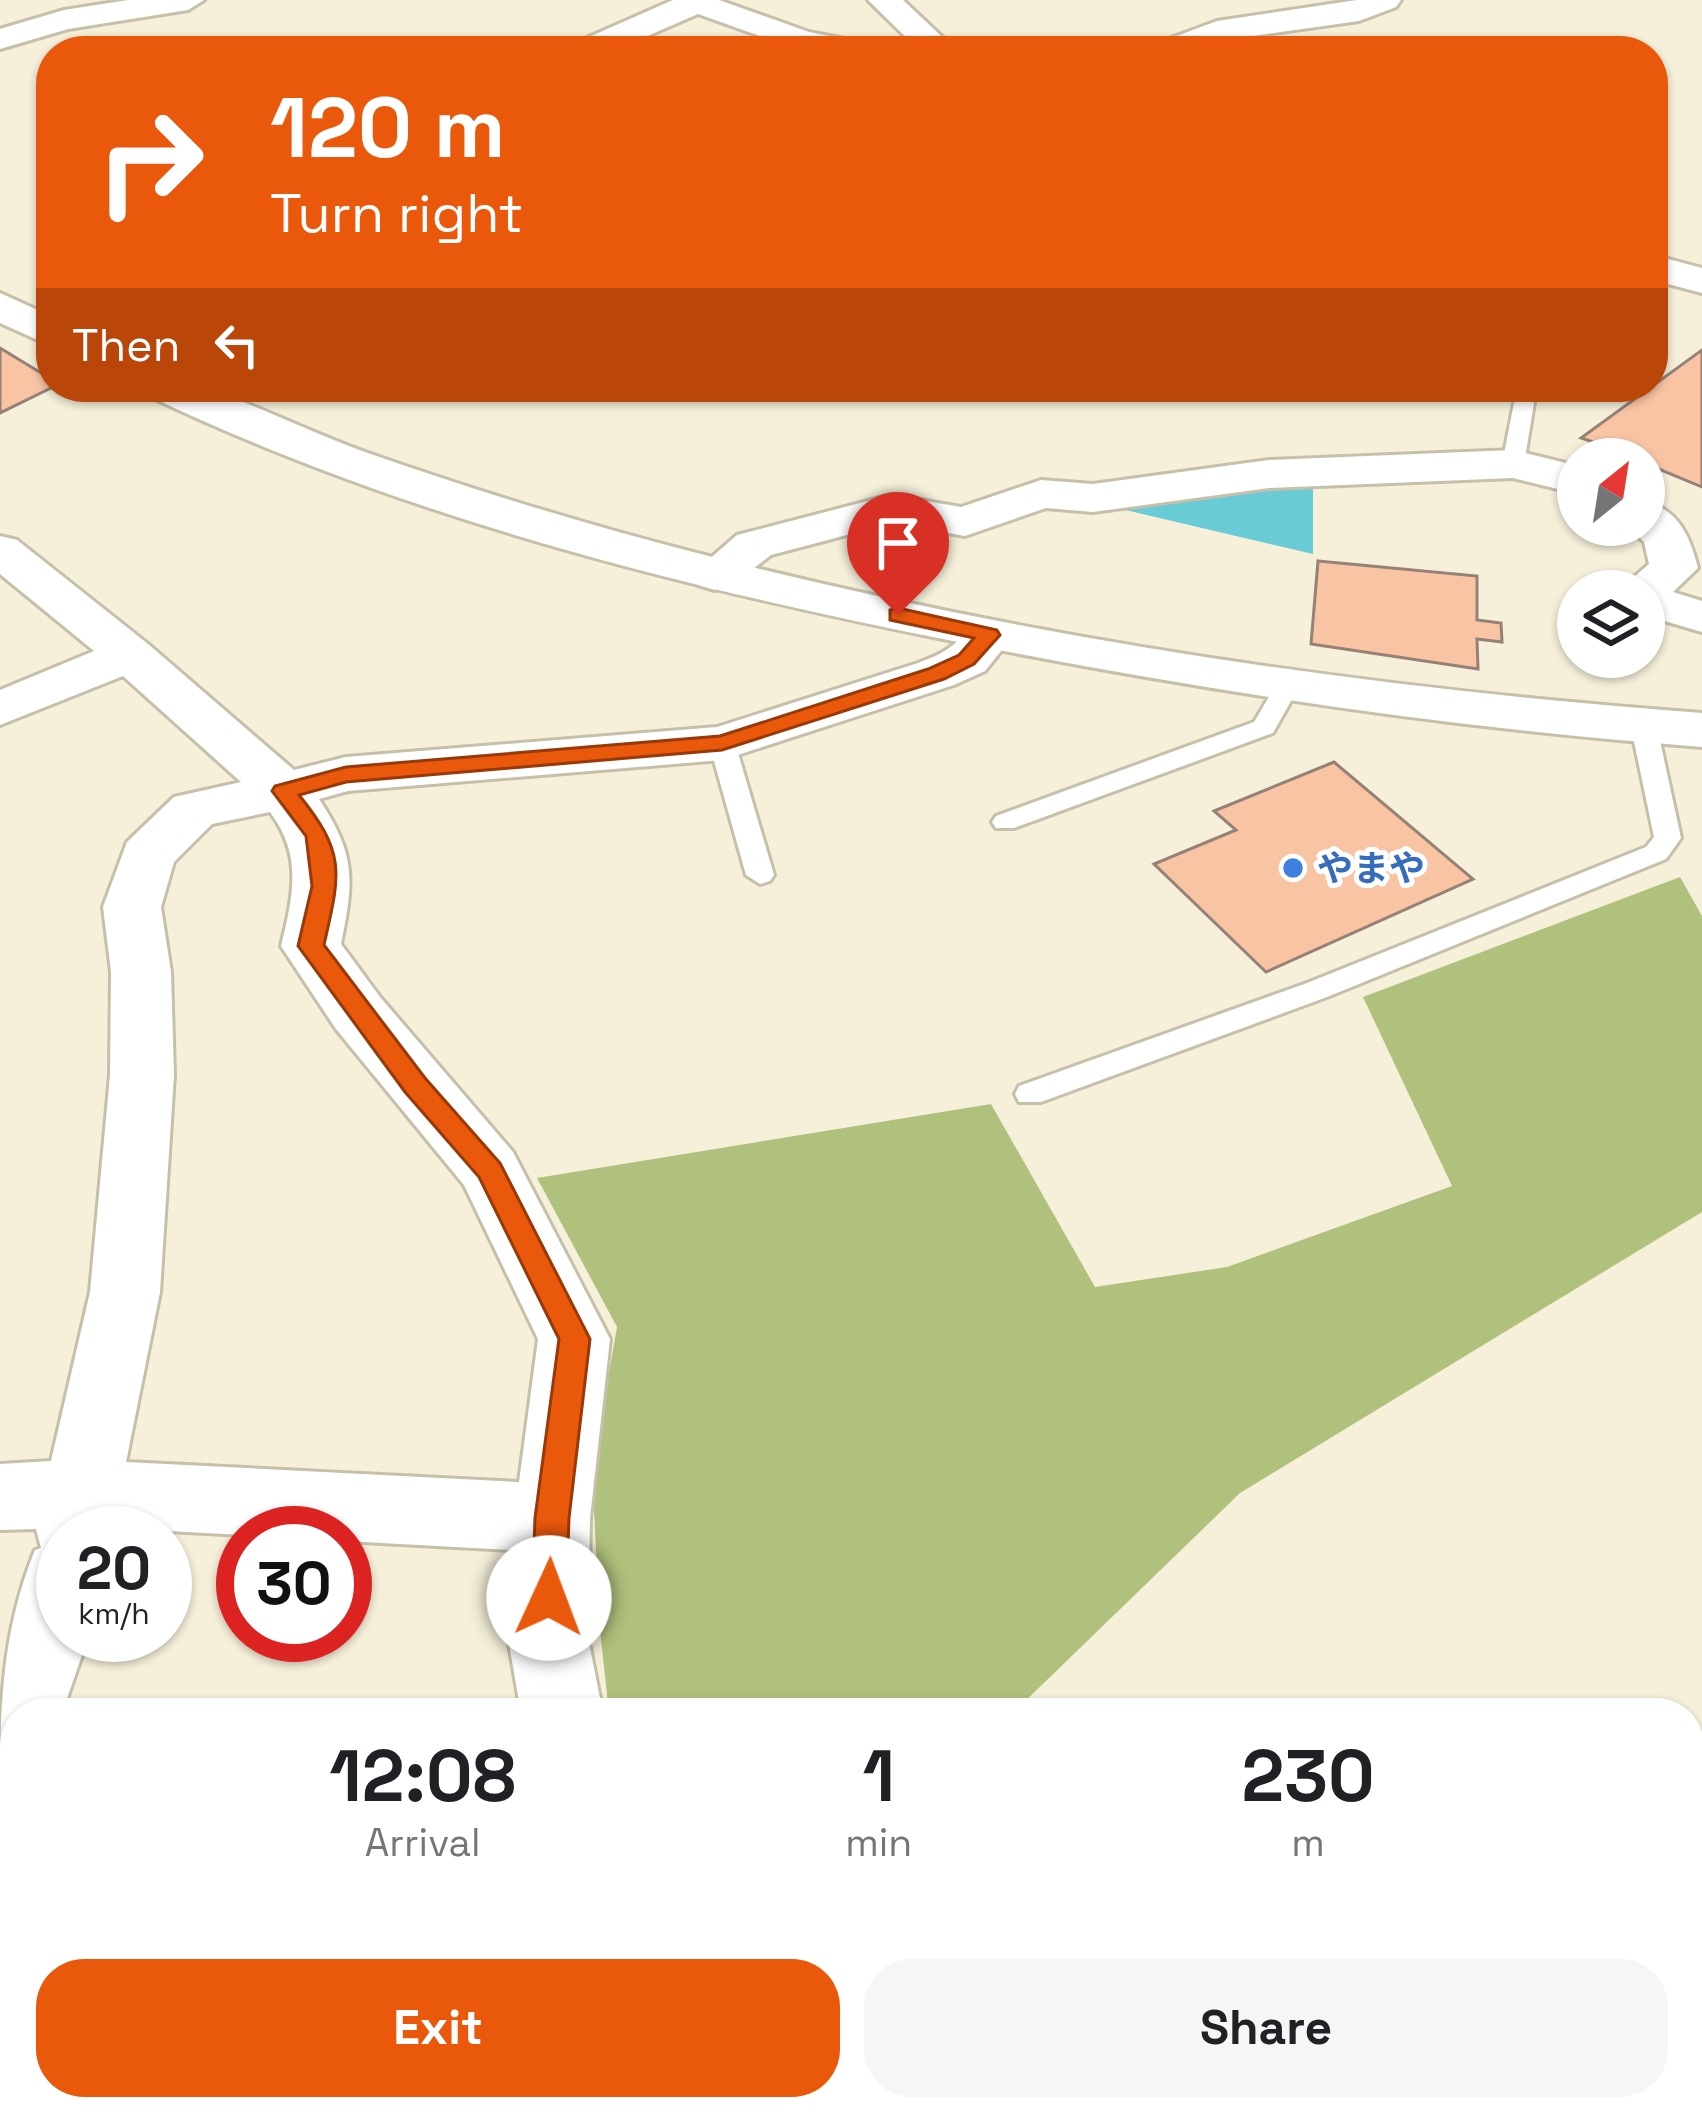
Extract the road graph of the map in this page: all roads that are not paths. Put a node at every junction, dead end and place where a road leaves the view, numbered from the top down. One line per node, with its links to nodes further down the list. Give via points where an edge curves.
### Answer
1 (188, 0): 11 (street)
2 (884, 0): 8 (street)
3 (1385, 0): 5 (street)
4 (693, 2): 6 (street); 7 (street)
5 (1280, 22): 9 (street); 10 (street)
6 (618, 36)
7 (788, 36)
8 (924, 36)
9 (1206, 36)
10 (1302, 36)
11 (0, 39)
12 (1668, 271): 13 (street)
13 (1702, 281)
14 (0, 306): 15 (street)
15 (36, 325)
16 (200, 402): 22 (street, via 422,488)
17 (1524, 402): 18 (lane)
18 (1513, 464): 19 (street); 22 (street, via 1269,474 1093,498 1041,494 965,522 891,509 754,545)
19 (1557, 475)
20 (1665, 536): 23 (street, via 1674,568)
21 (0, 550): 27 (street)
22 (715, 575): 26 (street)
23 (1665, 576)
24 (1665, 603): 25 (street)
25 (1702, 617)
26 (989, 635): 28 (street); 32 (street, via 967,660 936,674)
27 (130, 655): 29 (street); 33 (street)
28 (1288, 685): 30 (street); 34 (lane, via 1264,728)
29 (0, 709)
30 (1644, 727): 31 (street); 36 (lane, via 1668,838 1656,853 1317,990)
31 (1702, 730)
32 (722, 743): 33 (street, via 346,774); 35 (lane)
33 (284, 791): 39 (street, via 194,810 147,855 136,889 142,1075 124,1292); 41 (street, via 318,835 324,886 310,946 490,1170 574,1339)
34 (1005, 822)
35 (760, 875)
36 (1030, 1094)
37 (0, 1497): 38 (street)
38 (44, 1506)
39 (79, 1506)
40 (192, 1514): 41 (street)
41 (552, 1518): 44 (street, via 548,1638)
42 (41, 1662): 43 (street)
43 (27, 1698)
44 (559, 1698)

